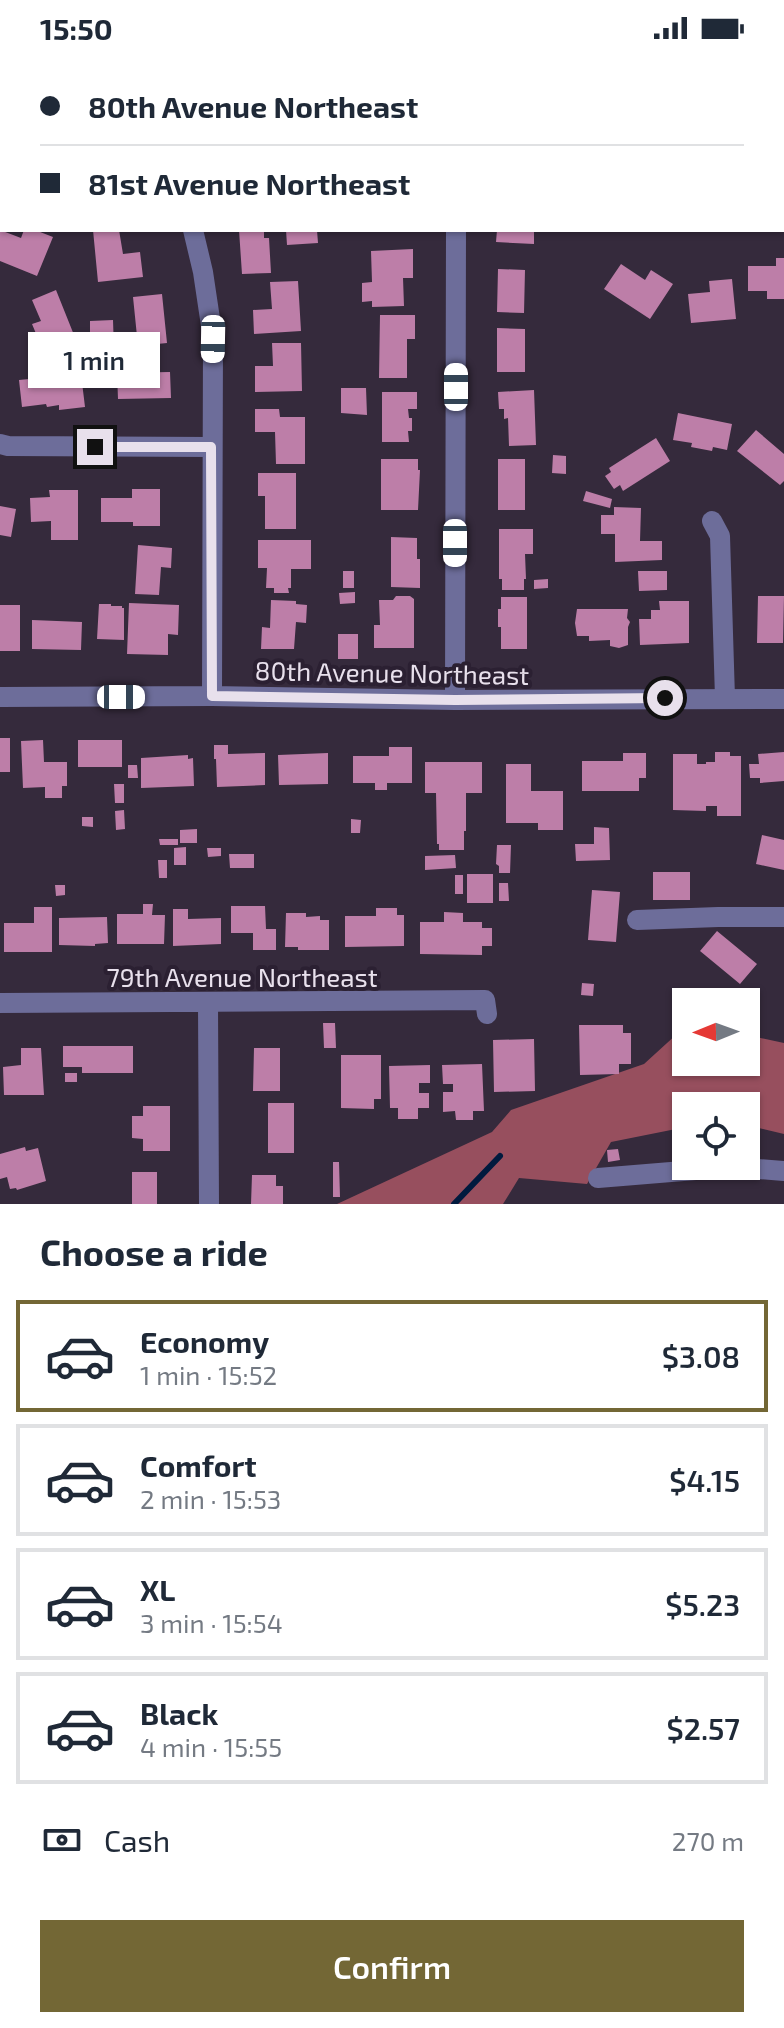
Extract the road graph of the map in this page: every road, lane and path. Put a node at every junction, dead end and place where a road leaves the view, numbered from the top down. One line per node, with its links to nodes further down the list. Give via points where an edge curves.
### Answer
1 (193, 232): 4 (street, via 213,339)
2 (456, 232): 10 (street)
3 (0, 444): 4 (street)
4 (211, 447): 6 (street)
5 (712, 521): 8 (street, via 720,536)
6 (212, 696): 7 (street, 80th Avenue Northeast); 10 (street, 80th Avenue Northeast)
7 (0, 697)
8 (725, 698): 9 (street, 80th Avenue Northeast); 10 (street, 80th Avenue Northeast)
9 (784, 699)
10 (455, 700)
11 (784, 917): 12 (street)
12 (637, 920)
13 (0, 1003): 14 (street, 79th Avenue Northeast)
14 (208, 1003): 15 (street, 79th Avenue Northeast); 18 (street)
15 (486, 1007)
16 (784, 1171): 17 (street, via 732,1167)
17 (598, 1178)
18 (209, 1204)

